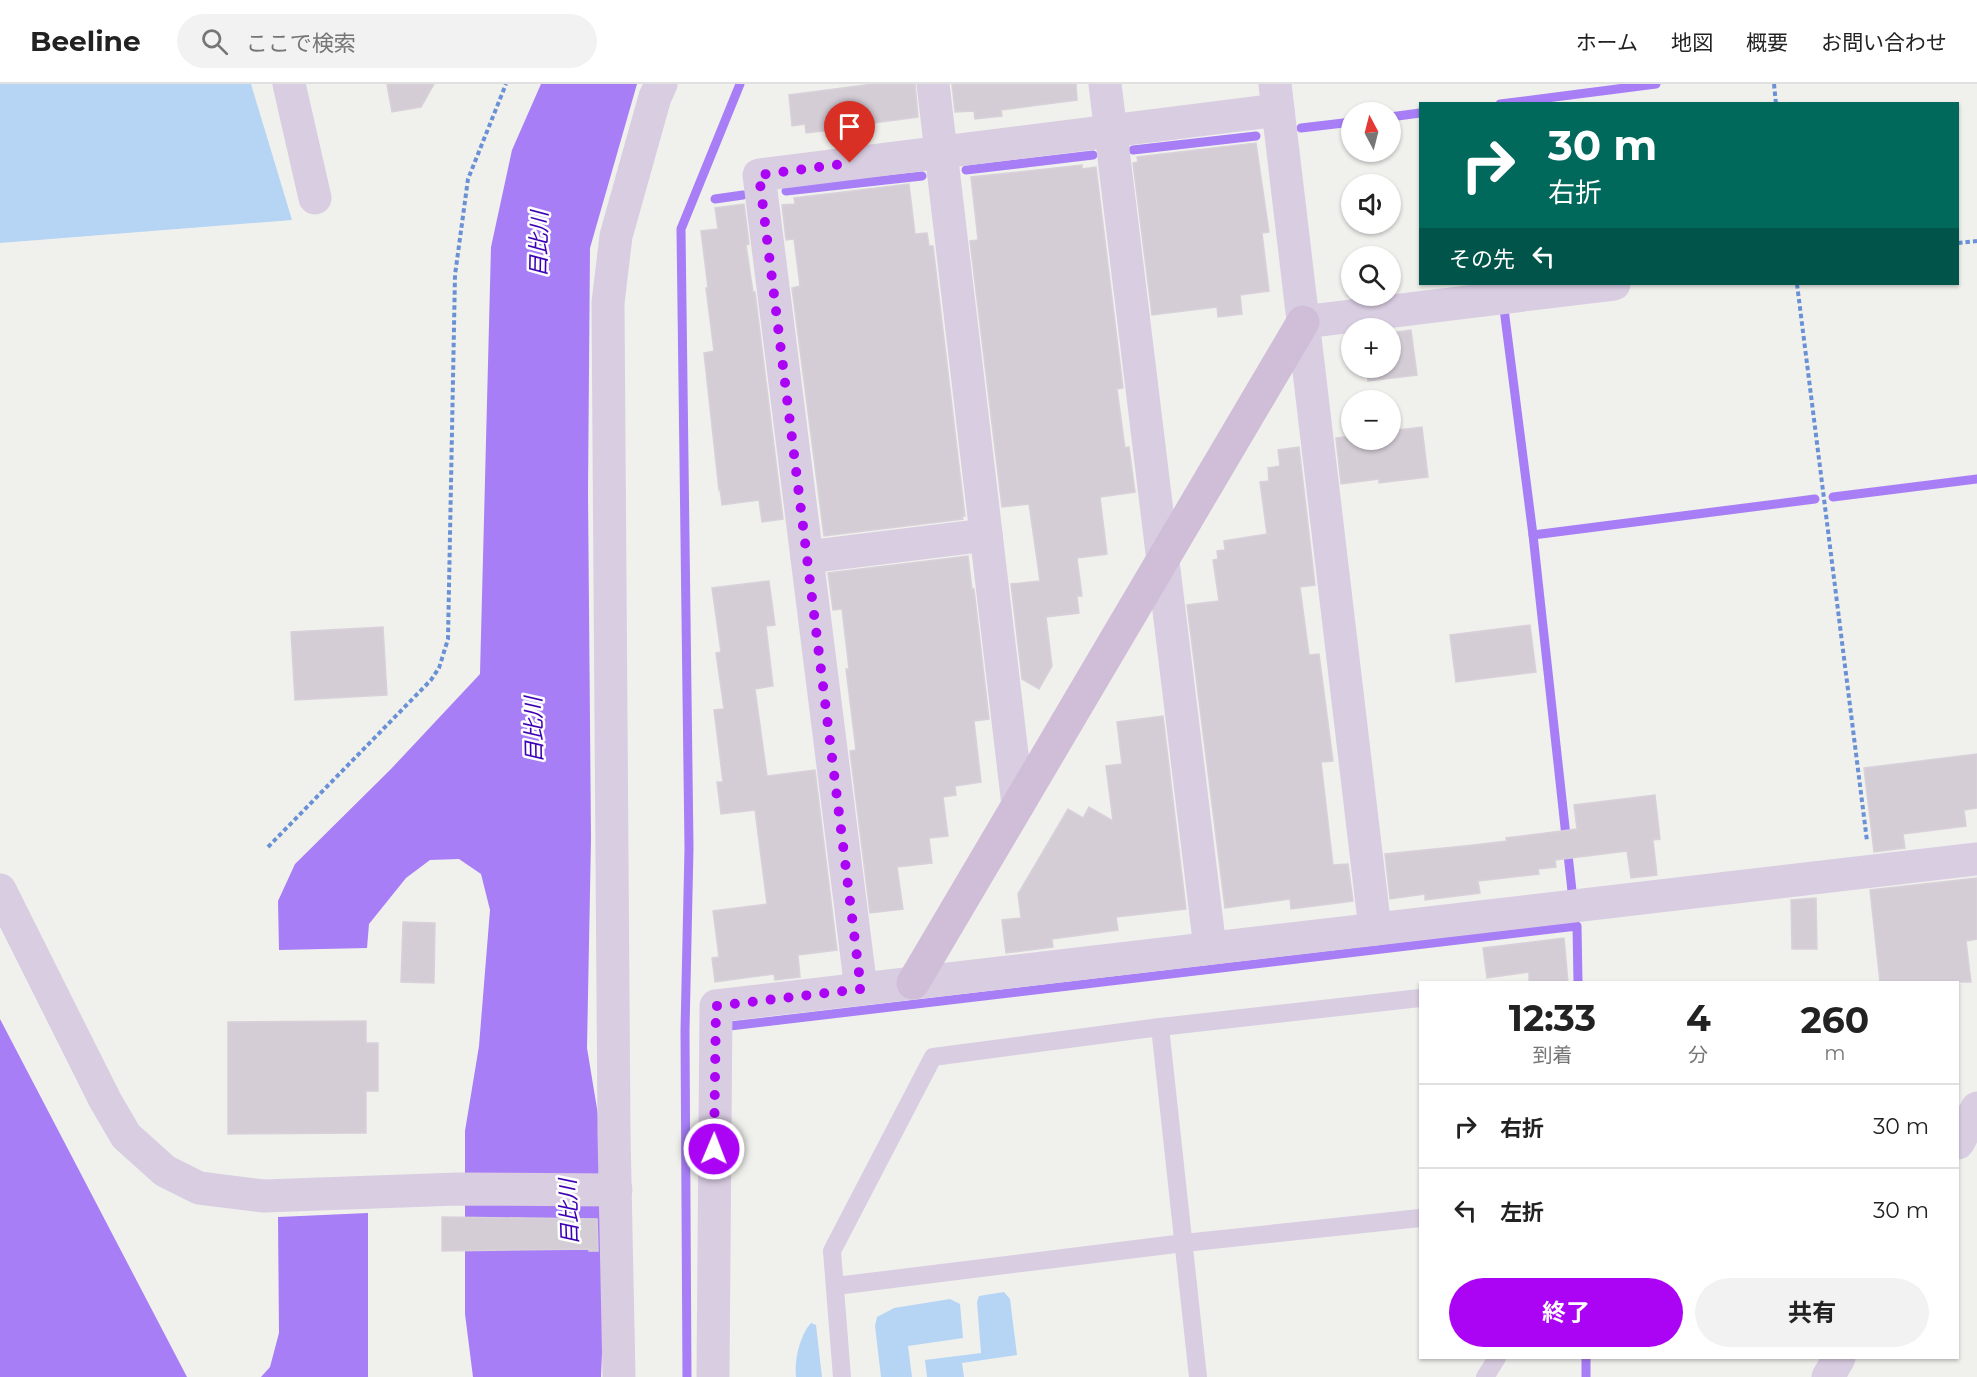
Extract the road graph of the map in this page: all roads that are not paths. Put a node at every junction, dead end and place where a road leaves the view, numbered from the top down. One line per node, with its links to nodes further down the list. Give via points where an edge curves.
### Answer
1 (289, 84): 8 (street)
2 (661, 84): 25 (street, via 615,236 608,303)
3 (933, 84): 7 (street)
4 (1104, 84): 6 (street)
5 (1276, 97): 6 (street); 10 (street)
6 (1110, 131): 7 (street); 13 (street)
7 (941, 152): 11 (street); 12 (street, via 759,175)
8 (315, 198)
9 (1606, 285): 10 (street)
10 (1302, 322): 13 (street); 17 (street)
11 (986, 536): 12 (street); 14 (street)
12 (807, 558): 20 (street)
13 (1162, 559): 14 (street); 18 (street)
14 (1018, 805): 19 (street)
15 (1977, 859): 17 (street)
16 (0, 890): 25 (street, via 126,1136 165,1171 199,1188 264,1196 458,1189)
17 (1375, 929): 18 (street)
18 (1210, 948): 19 (street)
19 (913, 983): 20 (street)
20 (861, 989): 32 (street, via 716,1006)
21 (1419, 998): 22 (lane)
22 (1160, 1026): 27 (lane); 28 (lane, via 933,1057 832,1251)
23 (1977, 1108): 24 (street)
24 (1959, 1141)
25 (616, 1190): 31 (street)
26 (1419, 1218): 27 (lane)
27 (1184, 1243): 28 (lane); 34 (lane)
28 (836, 1286): 33 (lane)
29 (1496, 1359): 35 (lane)
30 (1838, 1359): 36 (street)
31 (619, 1377)
32 (713, 1377)
33 (842, 1377)
34 (1198, 1377)
35 (1485, 1377)
36 (1828, 1377)

